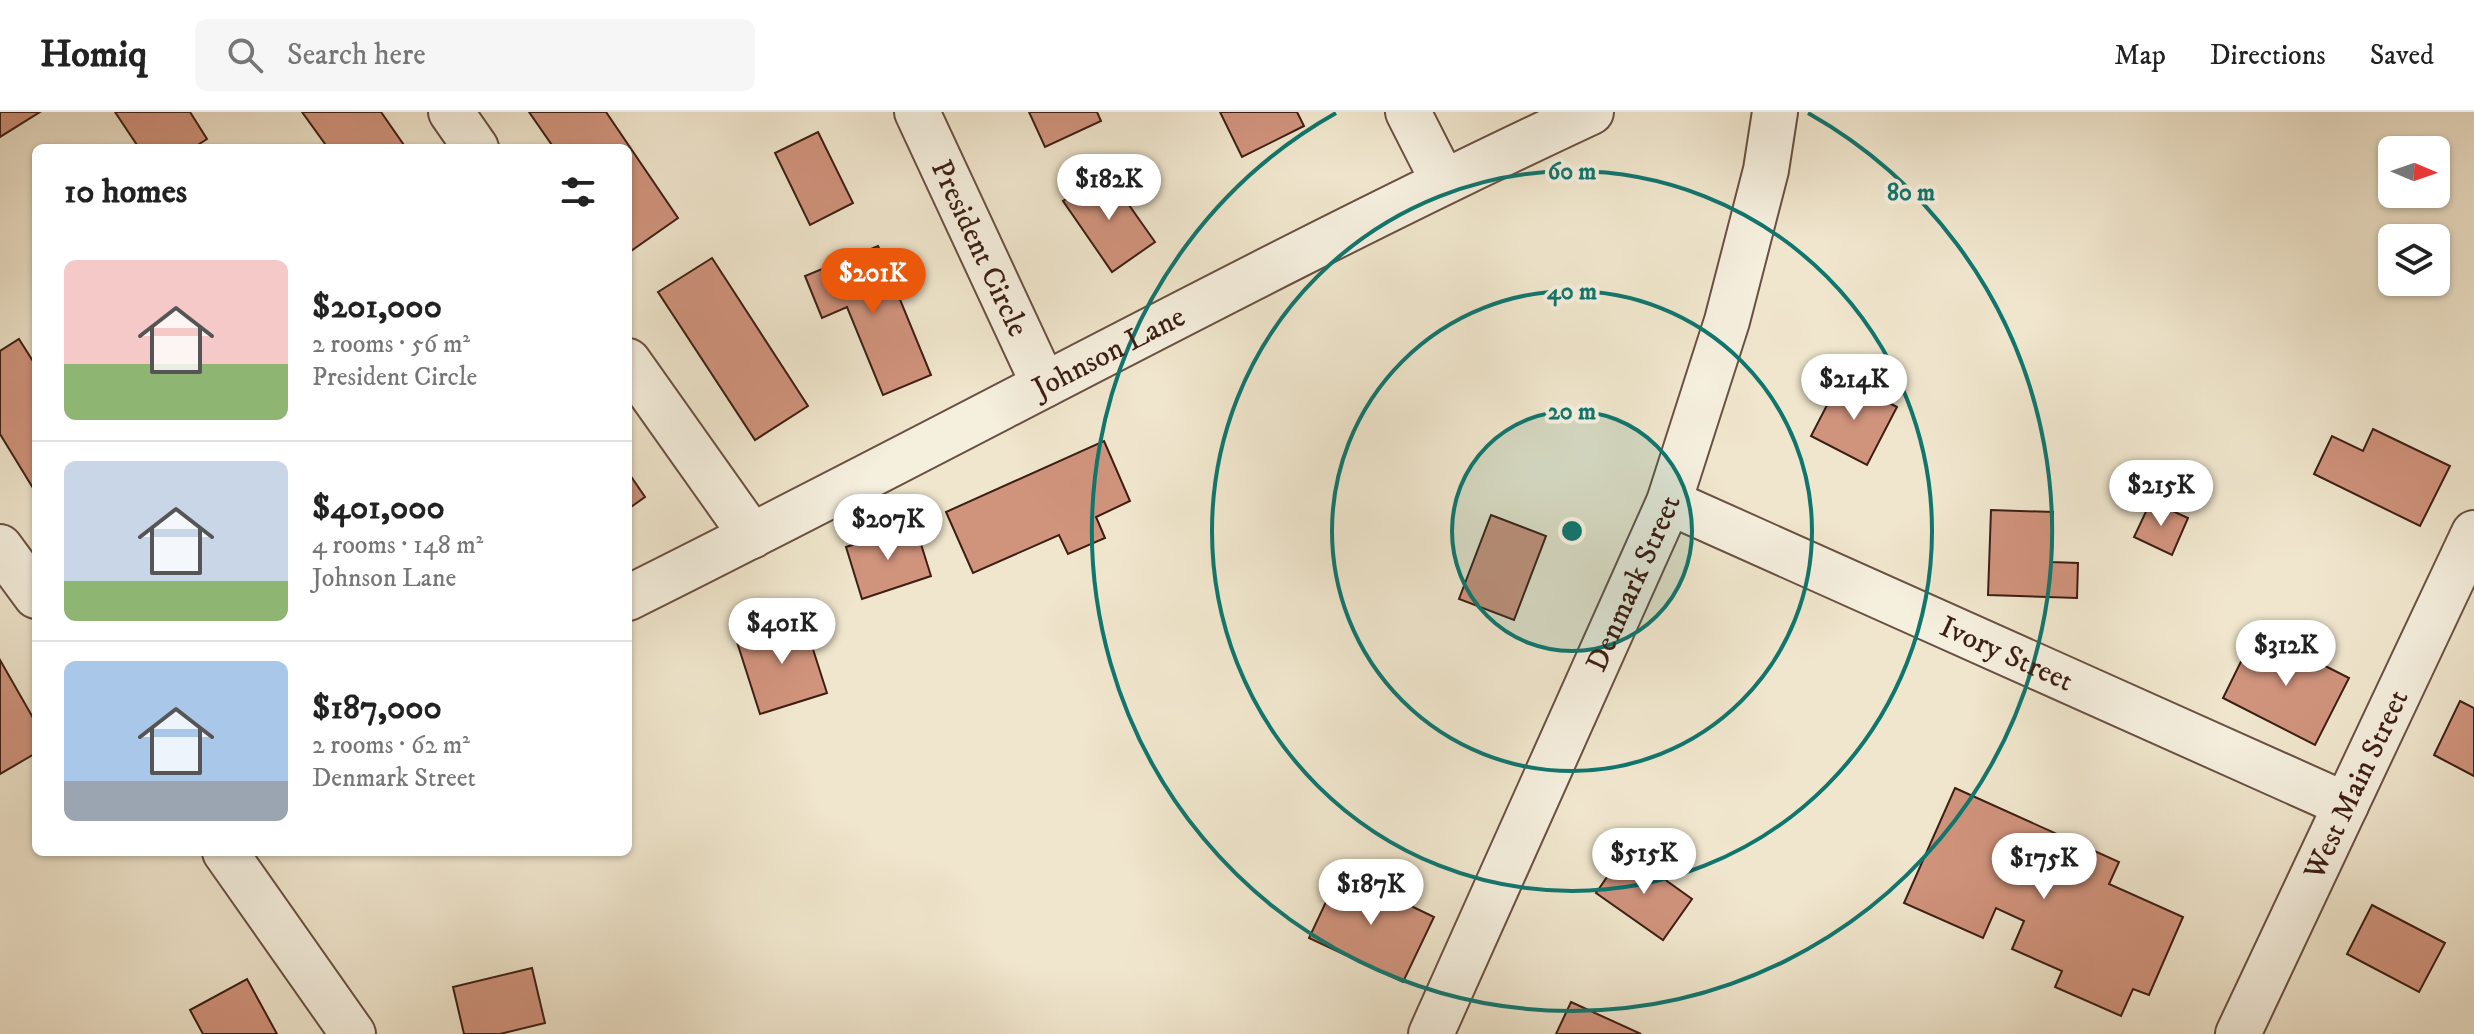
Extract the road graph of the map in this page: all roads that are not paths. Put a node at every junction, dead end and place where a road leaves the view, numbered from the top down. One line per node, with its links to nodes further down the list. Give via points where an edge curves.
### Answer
1 (451, 112): 6 (street)
2 (917, 112): 9 (street, President Circle)
3 (1408, 112): 7 (street)
4 (1591, 112): 7 (street, Johnson Lane)
5 (1775, 112): 10 (street, Denmark Street, via 1766,170 1727,321)
6 (473, 144)
7 (1443, 181): 9 (street, Johnson Lane)
8 (632, 367): 12 (street)
9 (1044, 385): 12 (street, Johnson Lane)
10 (1669, 502): 16 (street, Ivory Street); 19 (street, Denmark Street)
11 (2474, 533): 16 (street, West Main Street)
12 (752, 536): 15 (street, Johnson Lane)
13 (0, 547): 14 (street)
14 (32, 591)
15 (632, 596)
16 (2346, 805): 20 (street, West Main Street)
17 (228, 856): 18 (street)
18 (353, 1034)
19 (1431, 1034)
20 (2238, 1034)

